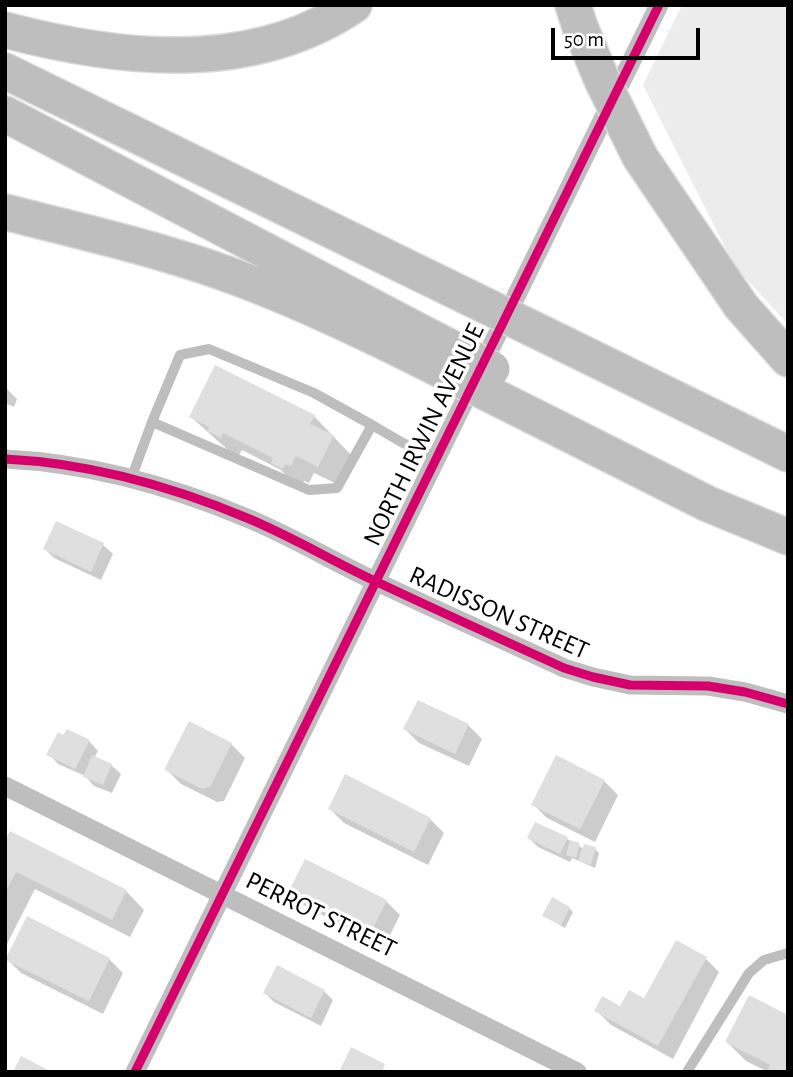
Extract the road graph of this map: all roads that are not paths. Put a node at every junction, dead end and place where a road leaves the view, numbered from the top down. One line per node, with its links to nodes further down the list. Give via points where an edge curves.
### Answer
1 (354, 5): 4 (highway, via 290,38 221,52 122,54)
2 (659, 5): 14 (street, NORTH IRWIN AVENUE)
3 (577, 16): 9 (highway, bridge, via 640,157 741,306)
4 (5, 30)
5 (5, 71): 13 (highway, bridge)
6 (5, 114): 8 (highway)
7 (5, 212): 8 (highway, via 176,257 338,320)
8 (405, 338): 10 (highway, bridge)
9 (788, 359)
10 (538, 406): 17 (highway); 18 (highway, via 708,504)
11 (152, 422): 12 (lane, via 309,490 337,488); 12 (lane, via 180,355 209,349 314,393); 16 (lane)
12 (372, 425): 14 (lane)
13 (788, 454)
14 (437, 457): 19 (street, NORTH IRWIN AVENUE)
15 (5, 459): 16 (street, RADISSON STREET)
16 (131, 479): 19 (street, RADISSON STREET, via 248,518)
17 (788, 526)
18 (788, 537)
19 (376, 581): 20 (street, RADISSON STREET, via 564,668 593,677 631,685 708,686); 22 (street, NORTH IRWIN AVENUE)
20 (788, 704)
21 (5, 786): 22 (street, PERROT STREET)
22 (222, 895): 24 (street, NORTH IRWIN AVENUE); 25 (street, PERROT STREET)
23 (788, 953): 26 (lane, via 764,960 749,973)
24 (135, 1072)
25 (577, 1072)
26 (687, 1072)

